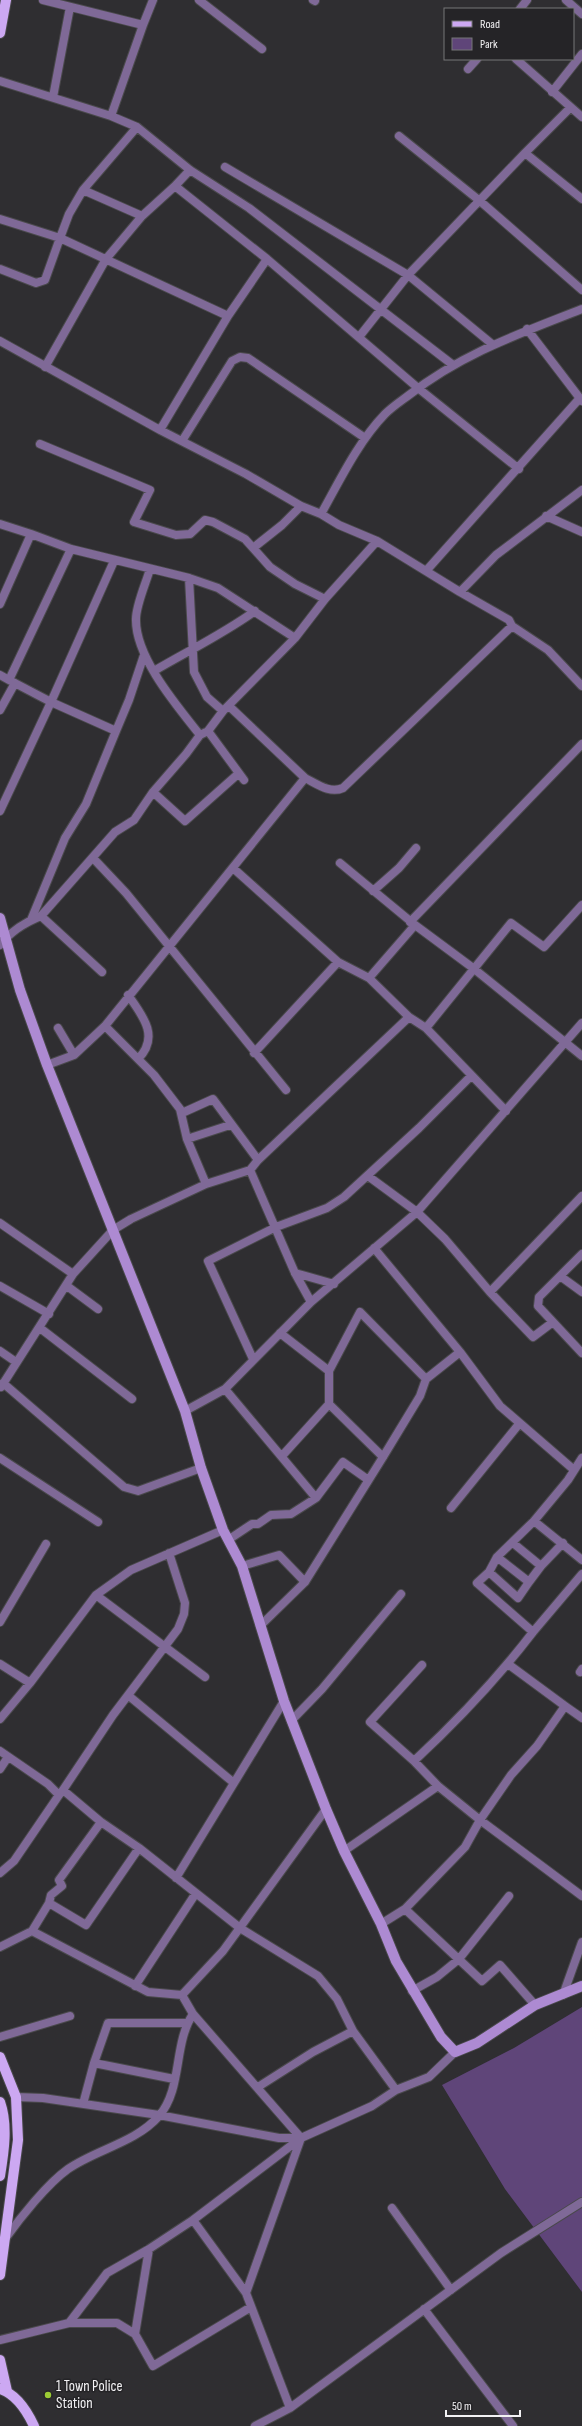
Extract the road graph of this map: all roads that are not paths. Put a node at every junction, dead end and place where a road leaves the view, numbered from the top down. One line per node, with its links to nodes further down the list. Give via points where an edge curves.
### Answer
1 (6, 0): 11 (main road)
2 (42, 0): 7 (street)
3 (153, 0): 10 (street)
4 (199, 0): 12 (street)
5 (527, 0): 8 (street)
6 (566, 0): 9 (street)
7 (70, 7): 10 (street); 19 (street)
8 (521, 8)
9 (582, 14)
10 (143, 25): 21 (street)
11 (0, 33)
12 (262, 49)
13 (582, 54): 18 (street)
14 (476, 60): 16 (street)
15 (517, 60): 18 (street)
16 (468, 69)
17 (0, 81): 19 (street)
18 (552, 92): 20 (street)
19 (53, 97): 21 (street)
20 (570, 108): 22 (street); 25 (street)
21 (111, 116): 23 (street)
22 (582, 117)
23 (137, 127): 27 (street); 29 (street)
24 (399, 136): 31 (street)
25 (525, 153): 30 (street); 31 (street)
26 (225, 168): 38 (street)
27 (190, 170): 28 (street); 40 (street, via 249,208)
28 (175, 186): 32 (street); 36 (street)
29 (83, 190): 32 (street); 34 (street, via 69,214)
30 (582, 199)
31 (480, 201): 38 (street); 39 (street)
32 (142, 216): 35 (street)
33 (0, 218): 34 (street)
34 (60, 238): 35 (street); 37 (street, via 45,280 42,282 36,283)
35 (106, 259): 42 (street); 48 (street)
36 (267, 259): 42 (street); 44 (street)
37 (0, 269)
38 (408, 275): 40 (street); 46 (street)
39 (582, 290)
40 (381, 307): 44 (street); 47 (street)
41 (582, 309): 43 (street)
42 (228, 316): 51 (street)
43 (528, 329): 46 (street); 50 (street)
44 (358, 337): 49 (street)
45 (0, 341): 48 (street)
46 (492, 344): 47 (street)
47 (453, 365): 49 (street)
48 (45, 367): 51 (street)
49 (418, 388): 52 (street, via 385,413); 55 (street)
50 (581, 399): 55 (street)
51 (160, 430): 53 (street)
52 (365, 438): 53 (street, via 248,358 240,357 232,361); 58 (street)
53 (182, 441): 57 (street)
54 (40, 444): 64 (street, via 150,490 134,522 176,535 190,534 206,520 245,539)
55 (519, 469): 68 (street)
56 (582, 490): 59 (street)
57 (300, 506): 58 (street); 64 (street, via 282,525)
58 (321, 514): 63 (street, via 339,525)
59 (546, 516): 61 (street); 70 (street, via 496,555)
60 (0, 524): 62 (street)
61 (582, 532)
62 (31, 534): 65 (street); 72 (street)
63 (377, 541): 68 (street); 71 (street)
64 (253, 548): 71 (street, via 270,567 295,584)
65 (71, 549): 66 (street); 80 (street)
66 (114, 561): 67 (street); 82 (street)
67 (150, 569): 69 (street); 77 (street, via 136,619)
68 (426, 571): 70 (street)
69 (190, 578): 73 (street, via 218,588); 76 (street)
70 (460, 592): 74 (street, via 509,620)
71 (325, 599): 75 (street)
72 (0, 604)
73 (255, 611): 75 (street); 76 (street, via 231,629)
74 (512, 626): 81 (street, via 548,650); 89 (street, via 343,788 330,790)
75 (295, 638): 83 (street)
76 (191, 648): 78 (street); 83 (street, via 197,681 207,697)
77 (144, 655): 78 (street); 85 (street)
78 (154, 671): 87 (street, via 164,690)
79 (0, 675): 80 (street)
80 (12, 681): 82 (street); 84 (street)
81 (582, 686)
82 (52, 702): 85 (street); 91 (street)
83 (226, 709): 86 (street); 89 (street)
84 (0, 710)
85 (116, 731): 100 (street, via 86,804 65,838)
86 (208, 731): 87 (street); 90 (street, via 241,777 185,821)
87 (200, 735): 90 (street)
88 (582, 744): 101 (street)
89 (305, 778): 95 (street)
90 (153, 792): 93 (street, via 134,820 115,832)
91 (0, 811)
92 (416, 848): 96 (street, via 399,868)
93 (93, 858): 98 (street); 103 (street, via 126,893)
94 (340, 863): 96 (street)
95 (233, 868): 103 (street); 104 (street)
96 (373, 891): 101 (street)
97 (582, 906): 105 (street, via 544,947 511,923)
98 (42, 916): 100 (street); 106 (street)
99 (0, 918): 102 (street)
100 (31, 920): 102 (street)
101 (413, 924): 105 (street); 107 (street)
102 (3, 942): 119 (street)
103 (169, 946): 108 (street); 115 (street)
104 (338, 962): 107 (street); 115 (street)
105 (473, 968): 113 (street); 114 (street)
106 (102, 972)
107 (369, 978): 109 (street)
108 (128, 995): 111 (street); 118 (street, via 142,1014 150,1035 145,1052)
109 (409, 1017): 113 (street); 126 (street)
110 (582, 1023): 114 (street)
111 (105, 1026): 116 (street); 118 (street)
112 (58, 1028): 116 (street)
113 (426, 1028): 120 (street)
114 (565, 1042): 117 (street); 122 (street)
115 (254, 1053): 121 (street)
116 (74, 1055): 119 (street)
117 (582, 1056)
118 (138, 1059): 123 (street, via 154,1075)
119 (47, 1065): 134 (street)
120 (471, 1076): 122 (street); 128 (street)
121 (286, 1090)
122 (506, 1111): 131 (street)
123 (182, 1113): 124 (street, via 214,1099); 125 (street)
124 (230, 1125): 125 (street); 126 (street)
125 (187, 1139): 129 (street)
126 (258, 1160): 127 (street)
127 (250, 1170): 129 (street); 133 (street)
128 (368, 1176): 131 (street); 133 (street, via 327,1208)
129 (206, 1184): 134 (street)
130 (582, 1196): 143 (street)
131 (418, 1212): 135 (street); 143 (street, via 445,1239)
132 (0, 1223): 138 (street)
133 (276, 1227): 137 (street); 154 (street, via 208,1261)
134 (113, 1230): 138 (street); 162 (street)
135 (374, 1248): 140 (street); 152 (street)
136 (582, 1254): 139 (street)
137 (295, 1273): 140 (street); 145 (street)
138 (74, 1274): 142 (street)
139 (560, 1276): 144 (street); 148 (street, via 539,1297 537,1303)
140 (334, 1284): 145 (street)
141 (0, 1286): 147 (street)
142 (67, 1286): 146 (street); 147 (street)
143 (490, 1292): 148 (street, via 533,1337)
144 (582, 1292)
145 (312, 1302): 150 (street)
146 (98, 1309)
147 (49, 1314): 149 (street)
148 (553, 1322): 153 (street)
149 (40, 1328): 155 (street); 160 (street)
150 (280, 1333): 154 (street); 156 (street)
151 (0, 1350): 155 (street)
152 (460, 1352): 157 (street); 163 (street, via 500,1406)
153 (582, 1352)
154 (253, 1359): 159 (street)
155 (16, 1362): 158 (street)
156 (329, 1371): 157 (street, via 360,1312); 161 (street)
157 (426, 1379): 165 (street, via 420,1396)
158 (2, 1385): 168 (street, via 124,1487 138,1491)
159 (225, 1389): 162 (street); 164 (street)
160 (132, 1399)
161 (329, 1404): 164 (street); 165 (street)
162 (185, 1411): 168 (street)
163 (519, 1424): 169 (street); 172 (street)
164 (282, 1456): 171 (street)
165 (384, 1457): 170 (street)
166 (0, 1458): 174 (street)
167 (582, 1458): 169 (street)
168 (201, 1468): 175 (street)
169 (573, 1469): 173 (street, via 568,1480)
170 (367, 1479): 171 (street, via 343,1462); 187 (street)
171 (316, 1498): 176 (street, via 291,1514 272,1514)
172 (452, 1508)
173 (534, 1521): 177 (street); 178 (street)
174 (98, 1522)
175 (223, 1530): 176 (street); 180 (street)
176 (228, 1540): 183 (street)
177 (513, 1543): 181 (street); 184 (street)
178 (563, 1543): 182 (street); 184 (street)
179 (46, 1544): 191 (street)
180 (169, 1553): 190 (street, via 131,1570); 194 (street, via 185,1603 178,1629)
181 (497, 1556): 185 (street); 188 (street)
182 (582, 1560)
183 (242, 1566): 187 (street, via 279,1555); 192 (street)
184 (541, 1566): 188 (street)
185 (489, 1572): 188 (street, via 518,1598); 193 (street, via 477,1583)
186 (582, 1574): 193 (street)
187 (305, 1582): 192 (street)
188 (529, 1582)
189 (401, 1594): 205 (street, via 322,1689)
190 (96, 1595): 194 (street); 199 (street)
191 (0, 1622)
192 (260, 1626): 201 (street)
193 (533, 1632): 196 (street)
194 (166, 1647): 198 (street); 200 (street)
195 (0, 1664): 199 (street)
196 (508, 1664): 202 (street); 208 (street, via 452,1725)
197 (422, 1666): 208 (street, via 370,1722)
198 (205, 1677)
199 (30, 1683): 204 (street)
200 (129, 1696): 210 (street); 212 (street)
201 (284, 1701): 205 (street); 210 (street)
202 (565, 1706): 203 (street); 214 (street, via 537,1746 511,1775)
203 (582, 1718)
204 (0, 1719)
205 (291, 1721): 213 (street)
206 (0, 1751): 207 (street)
207 (8, 1757): 209 (street); 212 (street)
208 (414, 1761): 211 (street)
209 (0, 1769)
210 (234, 1783): 219 (street)
211 (438, 1786): 214 (street); 217 (street)
212 (61, 1792): 215 (street); 218 (street, via 14,1861)
213 (326, 1809): 217 (street); 226 (street)
214 (480, 1820): 222 (street); 224 (street, via 465,1847)
215 (101, 1822): 216 (street); 223 (street, via 59,1880 62,1886 52,1895)
216 (139, 1848): 219 (street); 223 (street, via 86,1924)
217 (344, 1851): 225 (street)
218 (0, 1873)
219 (176, 1878): 220 (street)
220 (196, 1893): 226 (street); 231 (street)
221 (509, 1896): 230 (street)
222 (582, 1896)
223 (49, 1903): 227 (street)
224 (406, 1909): 225 (street); 230 (street)
225 (381, 1924): 233 (street)
226 (240, 1928): 234 (street, via 223,1951); 240 (street, via 318,1976 337,1999)
227 (32, 1931): 229 (street); 231 (street)
228 (582, 1942): 235 (street)
229 (0, 1947)
230 (459, 1959): 233 (street, via 437,1977); 236 (street, via 482,1981 500,1965)
231 (135, 1986): 234 (street, via 148,1992)
232 (582, 1986): 235 (street)
233 (412, 1991): 242 (street, via 441,2037)
234 (182, 1995): 237 (street)
235 (562, 1995): 236 (street)
236 (535, 2005): 242 (street, via 477,2043)
237 (192, 2014): 239 (street); 246 (street)
238 (70, 2016): 241 (street)
239 (187, 2023): 244 (street, via 108,2023); 245 (street)
240 (353, 2031): 246 (street, via 313,2052); 247 (street)
241 (0, 2037)
242 (455, 2052): 247 (street, via 429,2077)
243 (0, 2057): 248 (main road)
244 (94, 2063): 245 (street); 250 (street)
245 (174, 2079): 251 (street, via 174,2090)
246 (258, 2087): 252 (street)
247 (396, 2090): 252 (street, via 372,2106)
248 (16, 2097): 250 (street); 257 (main road, via 18,2140)
249 (0, 2102): 253 (main road, via 5,2138)
250 (82, 2104): 251 (street)
251 (159, 2115): 252 (street, via 279,2138); 257 (street, via 140,2134 104,2148 67,2170 17,2221)
252 (301, 2138): 256 (street); 261 (street)
253 (0, 2170)
254 (582, 2202): 260 (street, via 501,2253)
255 (392, 2208): 260 (street)
256 (193, 2220): 258 (street); 261 (street)
257 (4, 2240): 259 (main road)
258 (149, 2249): 264 (street, via 107,2273); 265 (street)
259 (0, 2275)
260 (451, 2290): 263 (street)
261 (246, 2293): 262 (street)
262 (251, 2307): 265 (street, via 153,2366); 269 (street)
263 (424, 2309): 269 (street); 272 (street)
264 (69, 2323): 265 (street, via 117,2323); 266 (street)
265 (135, 2334)
266 (0, 2340)
267 (0, 2360): 268 (main road)
268 (4, 2390): 270 (main road, via 24,2410)
269 (290, 2408): 271 (street)
270 (34, 2426)
271 (255, 2426)
272 (513, 2426)

